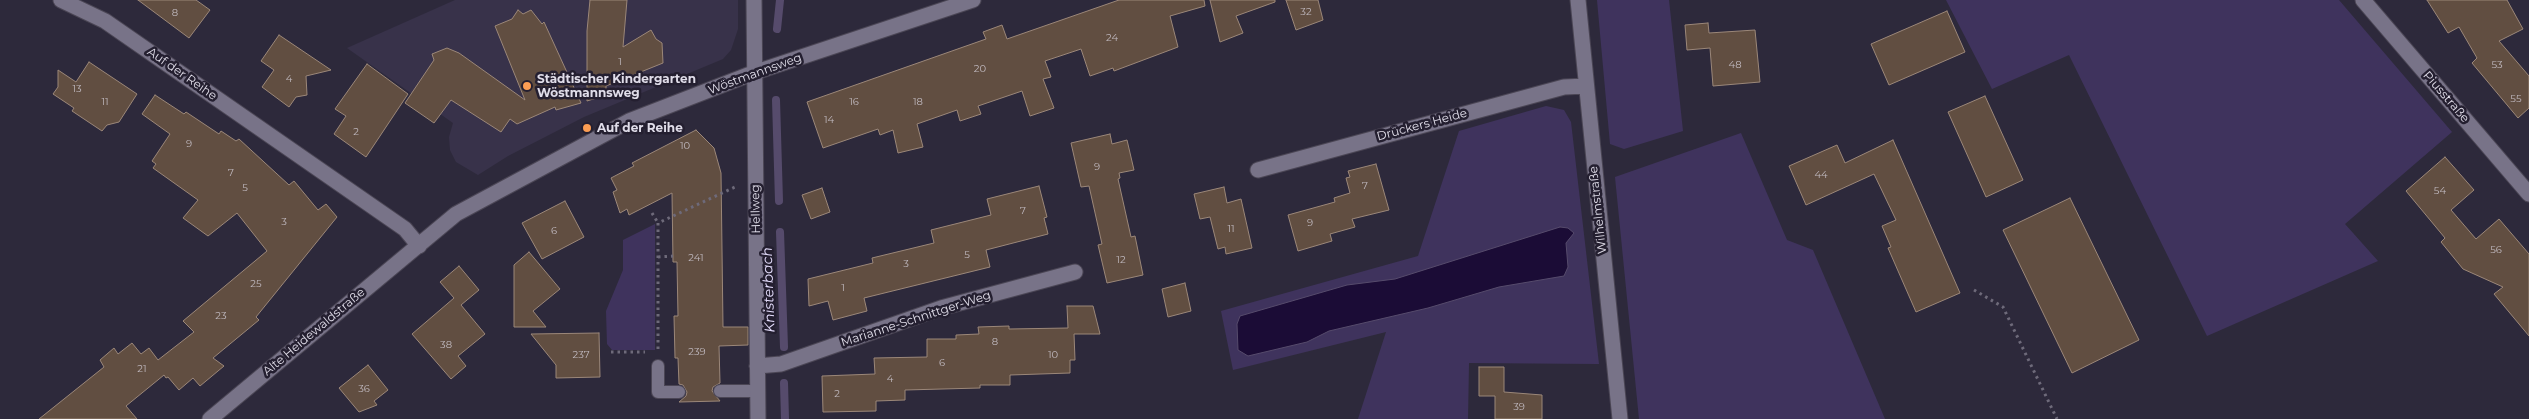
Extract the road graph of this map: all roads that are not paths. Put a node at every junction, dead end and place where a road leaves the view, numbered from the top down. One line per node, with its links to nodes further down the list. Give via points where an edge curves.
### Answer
1 (61, 0): 10 (street, Auf der Reihe, via 105,21 405,229)
2 (754, 0): 6 (street, Hellweg)
3 (973, 0): 6 (street, Wöstmannsweg)
4 (1578, 0): 7 (street, Wilhelmstraße)
5 (2363, 0): 9 (street, Piusstraße)
6 (753, 74): 10 (street, Wöstmannsweg, via 629,121 456,214); 13 (street, Hellweg)
7 (1586, 86): 8 (street, Drückers Heide, via 1564,87); 19 (street, Wilhelmstraße)
8 (1258, 170)
9 (2529, 194)
10 (419, 246): 17 (street, Alte Heidewaldstraße)
11 (1075, 272): 13 (street, Marianne-Schnittger-Weg, via 941,308 781,364)
12 (658, 366): 16 (lane, via 658,392)
13 (757, 366): 15 (street, Hellweg)
14 (720, 391): 15 (lane)
15 (758, 391): 18 (street, Hellweg)
16 (679, 392)
17 (210, 419)
18 (758, 419)
19 (1620, 419)

